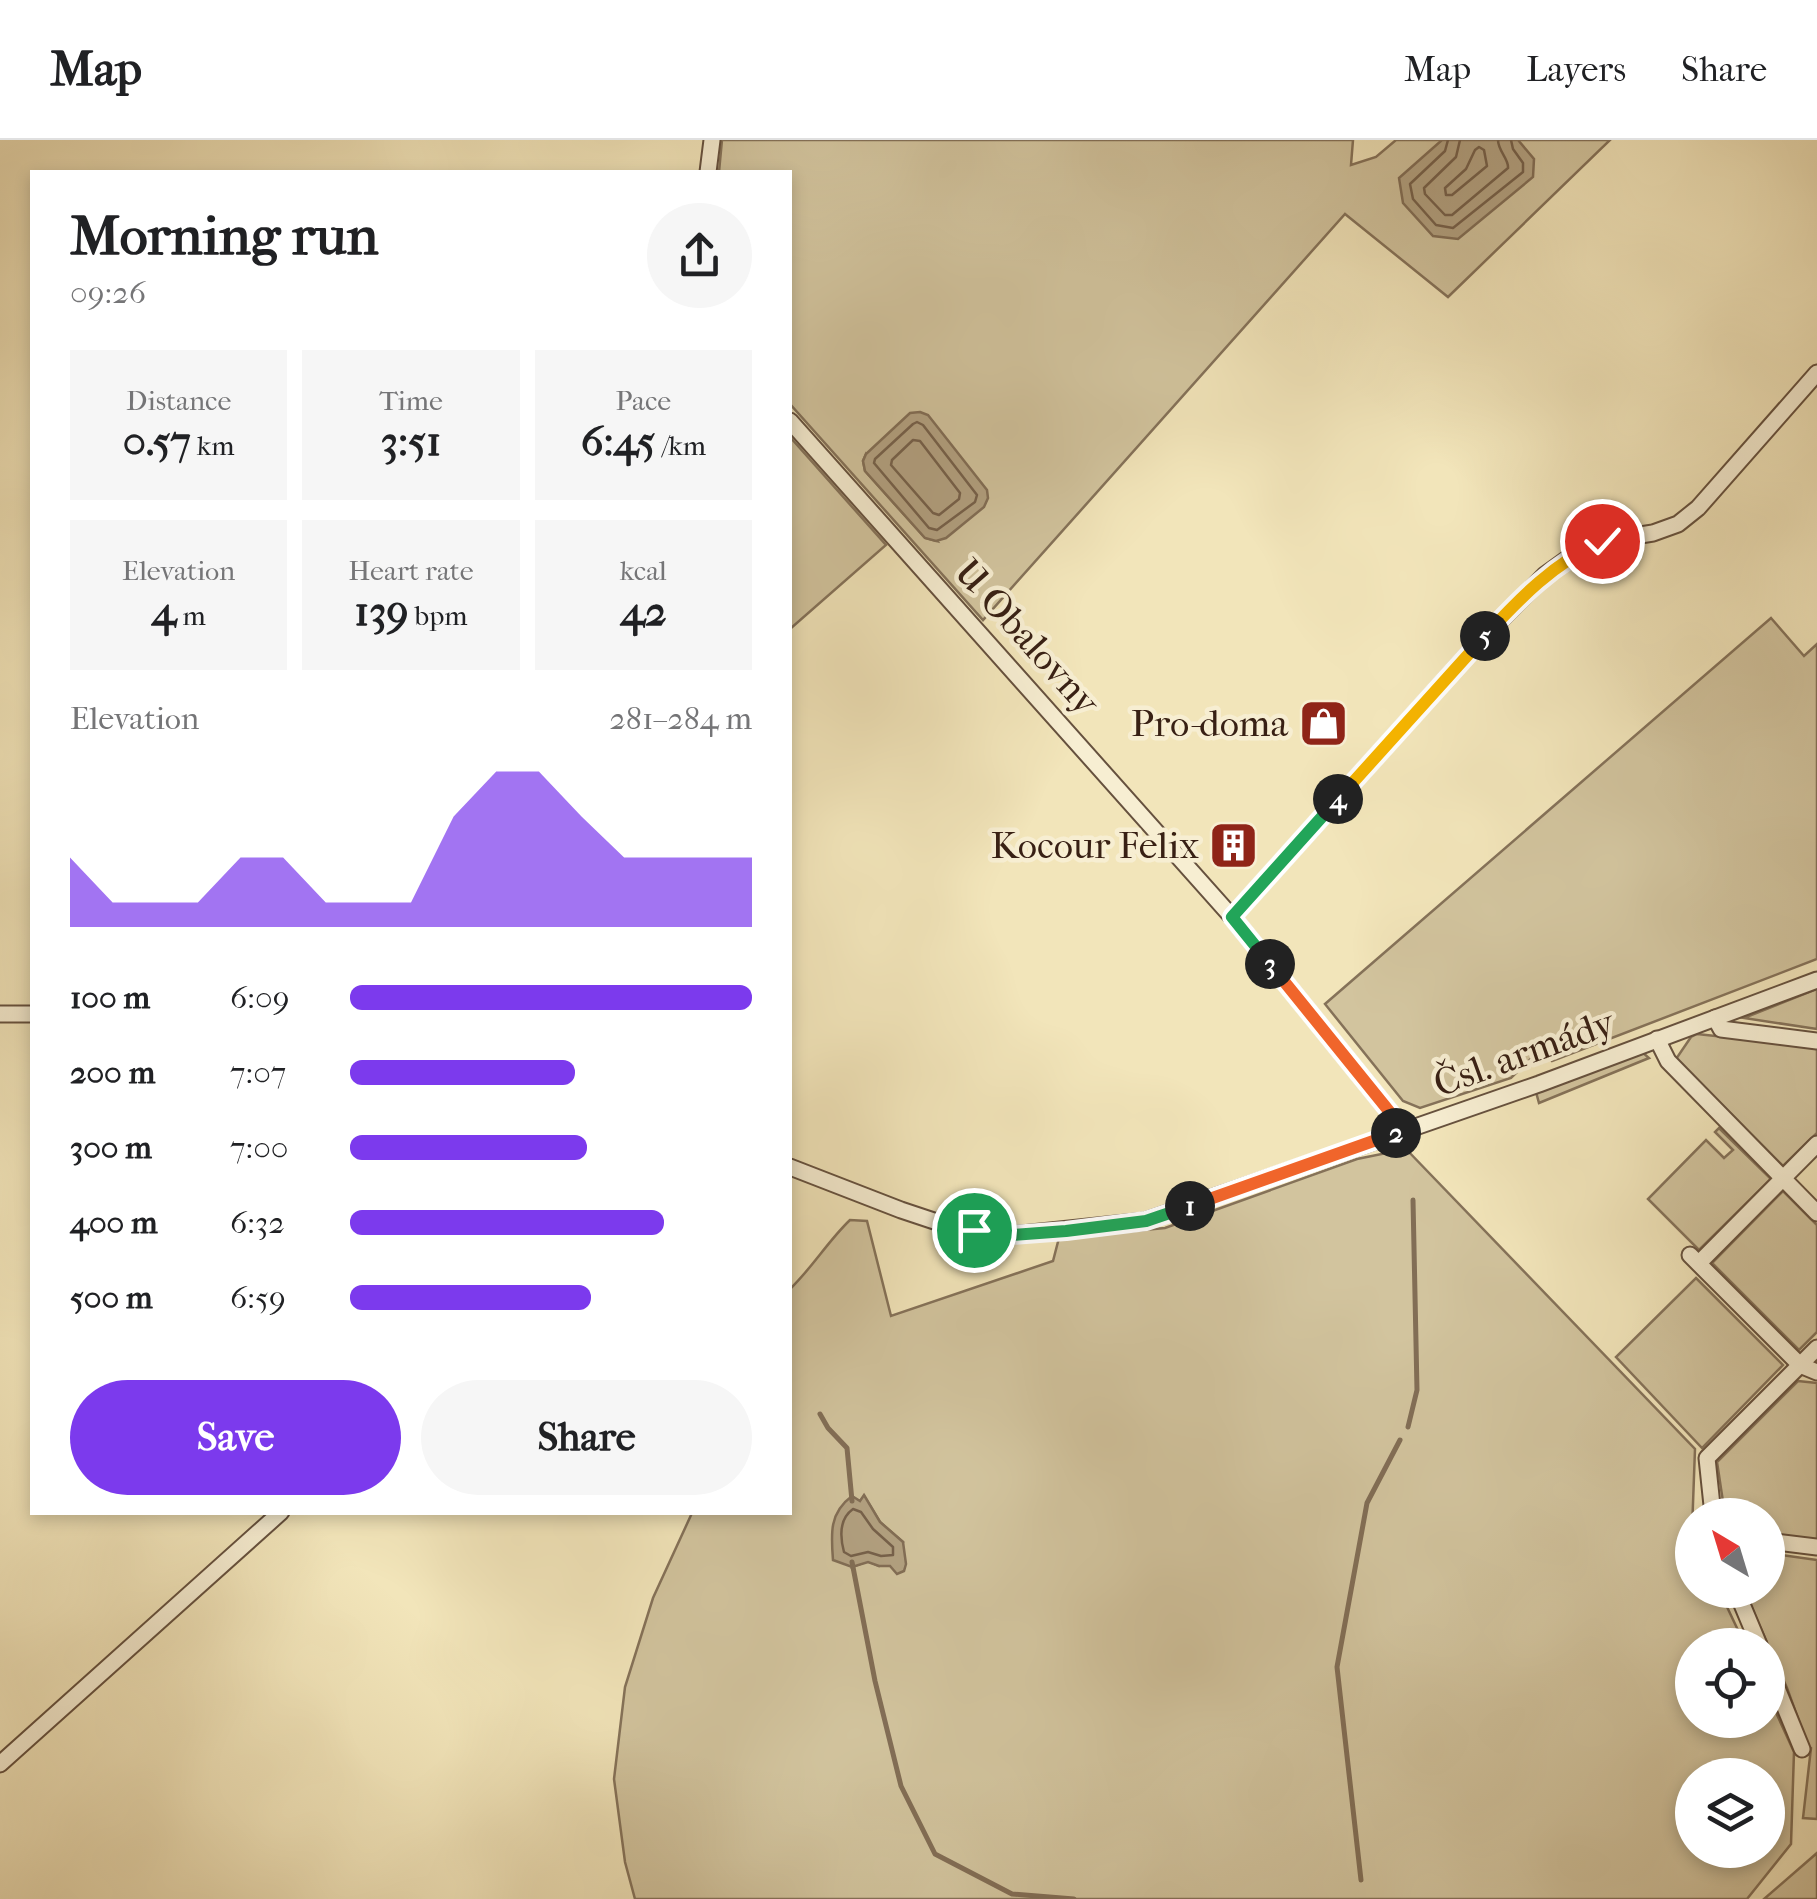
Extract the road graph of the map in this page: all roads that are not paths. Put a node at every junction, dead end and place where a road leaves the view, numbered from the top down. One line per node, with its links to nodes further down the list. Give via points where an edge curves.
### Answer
1 (712, 140): 2 (street)
2 (708, 170)
3 (1817, 373): 5 (street, via 1678,524 1602,541 1545,575)
4 (792, 423): 5 (street, U Obalovny)
5 (1232, 917): 12 (street, U Obalovny)
6 (1817, 980): 9 (street, Čsl. armády)
7 (0, 1014): 8 (street)
8 (30, 1014)
9 (1715, 1018): 10 (street, Čsl. armády); 11 (street, via 1720,1030)
10 (1657, 1039): 12 (street, Čsl. armády); 15 (street, via 1668,1061)
11 (1817, 1041)
12 (1402, 1132): 14 (street, Čsl. armády, via 1146,1221 1012,1235 936,1222)
13 (1817, 1144): 15 (street)
14 (792, 1168)
15 (1783, 1179): 16 (street); 18 (street, via 1694,1259)
16 (1817, 1212)
17 (1817, 1348): 18 (street)
18 (1800, 1365): 19 (street); 20 (street, via 1707,1458)
19 (1817, 1372)
20 (1711, 1498)
21 (278, 1515): 26 (street)
22 (1785, 1543): 23 (street)
23 (1817, 1547)
24 (1785, 1708): 25 (street)
25 (1802, 1750)
26 (0, 1764)

